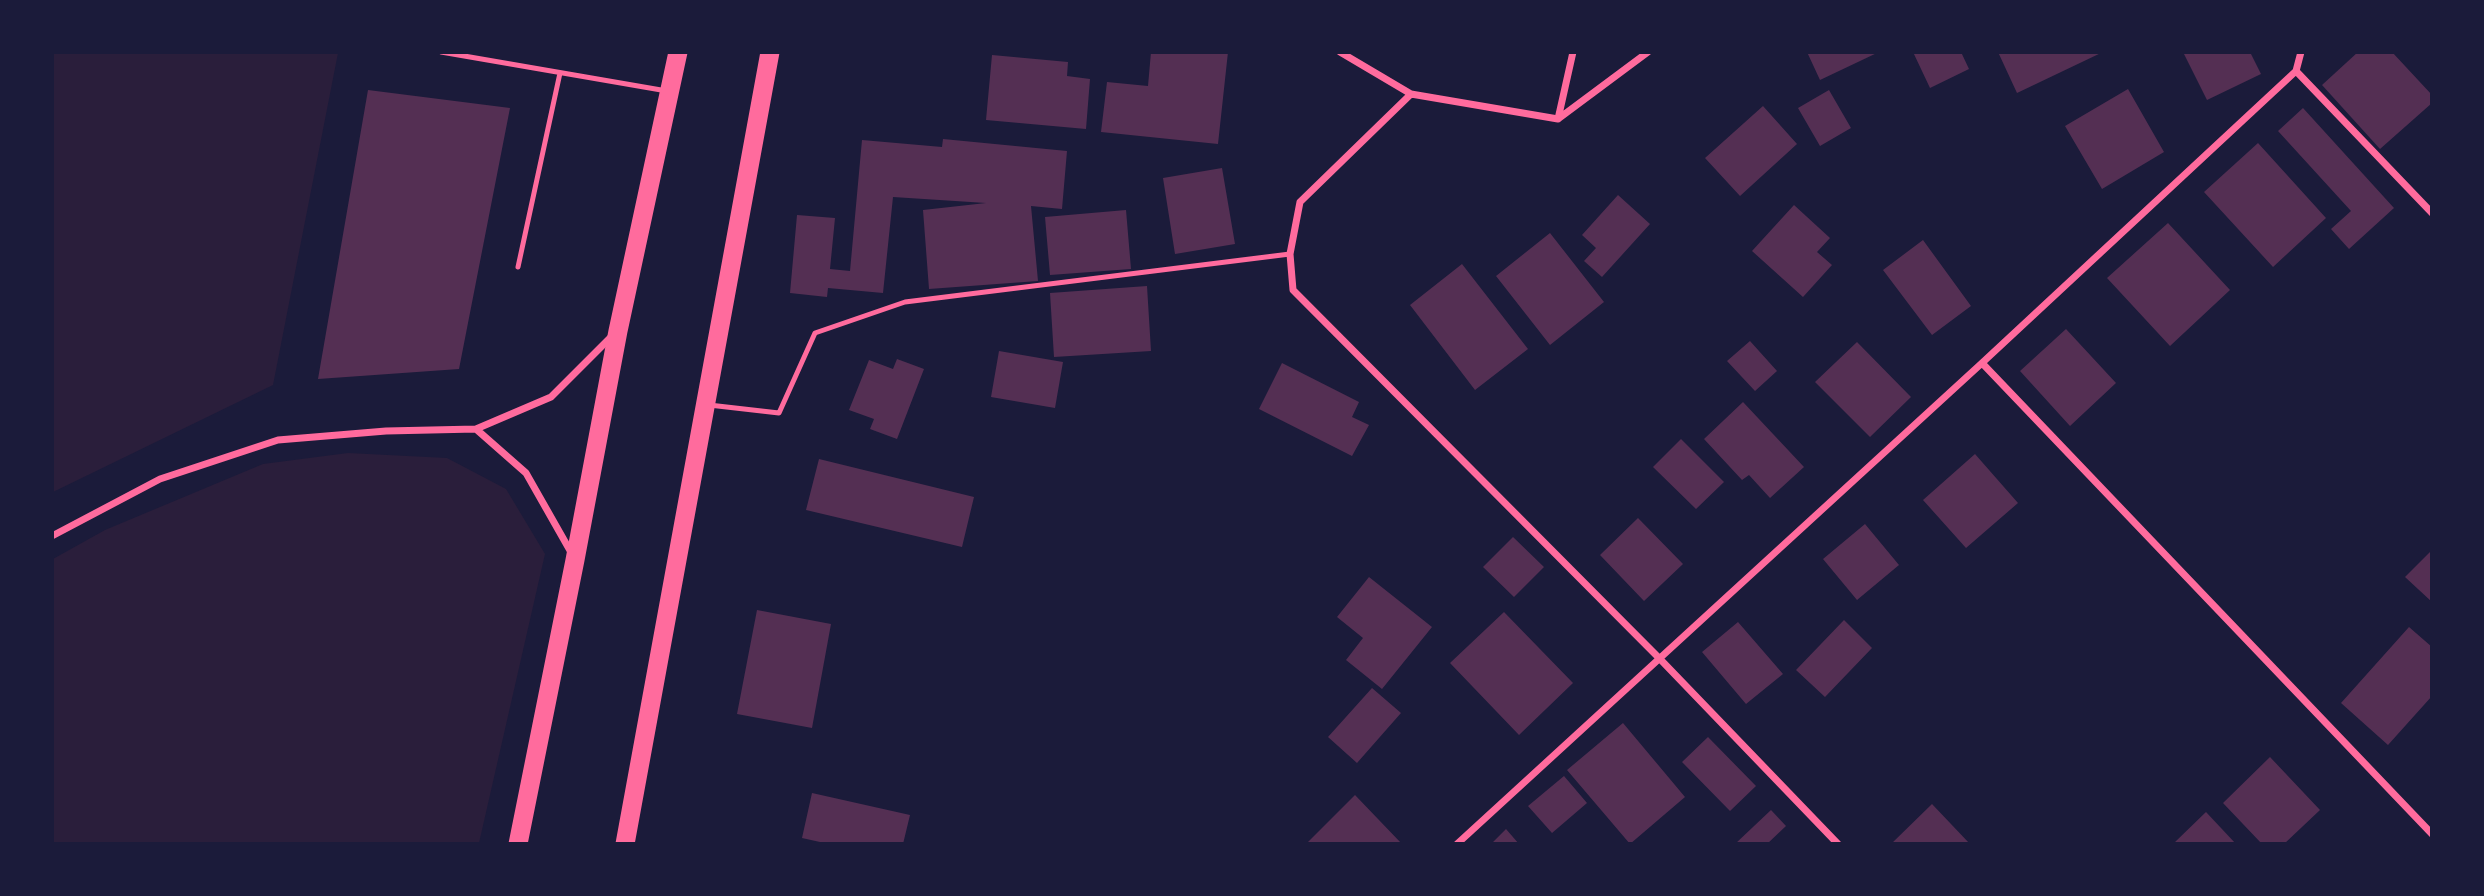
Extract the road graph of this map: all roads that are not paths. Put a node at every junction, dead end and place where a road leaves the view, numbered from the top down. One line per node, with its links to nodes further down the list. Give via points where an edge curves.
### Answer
1 (441, 52): 9 (lane)
2 (678, 52): 10 (highway)
3 (770, 52): 18 (highway)
4 (1340, 52): 11 (street)
5 (1573, 52): 12 (street)
6 (1648, 52): 12 (street)
7 (2301, 52): 8 (street)
8 (2296, 71): 13 (street); 17 (street)
9 (560, 73): 10 (lane); 15 (lane)
10 (670, 92): 16 (highway)
11 (1411, 94): 12 (street); 14 (street, via 1300,202)
12 (1558, 119)
13 (2431, 213)
14 (1290, 254): 18 (lane, via 905,302 815,333 779,413); 22 (street, via 1293,290)
15 (518, 267)
16 (618, 331): 19 (street, via 551,397); 21 (highway)
17 (1982, 363): 22 (street); 23 (street)
18 (706, 405): 25 (highway)
19 (476, 429): 20 (street, via 278,440 160,479); 21 (street, via 526,473)
20 (52, 536)
21 (575, 560): 24 (highway)
22 (1660, 659): 26 (street); 27 (street)
23 (2431, 834)
24 (518, 844)
25 (625, 844)
26 (1457, 844)
27 (1838, 844)

